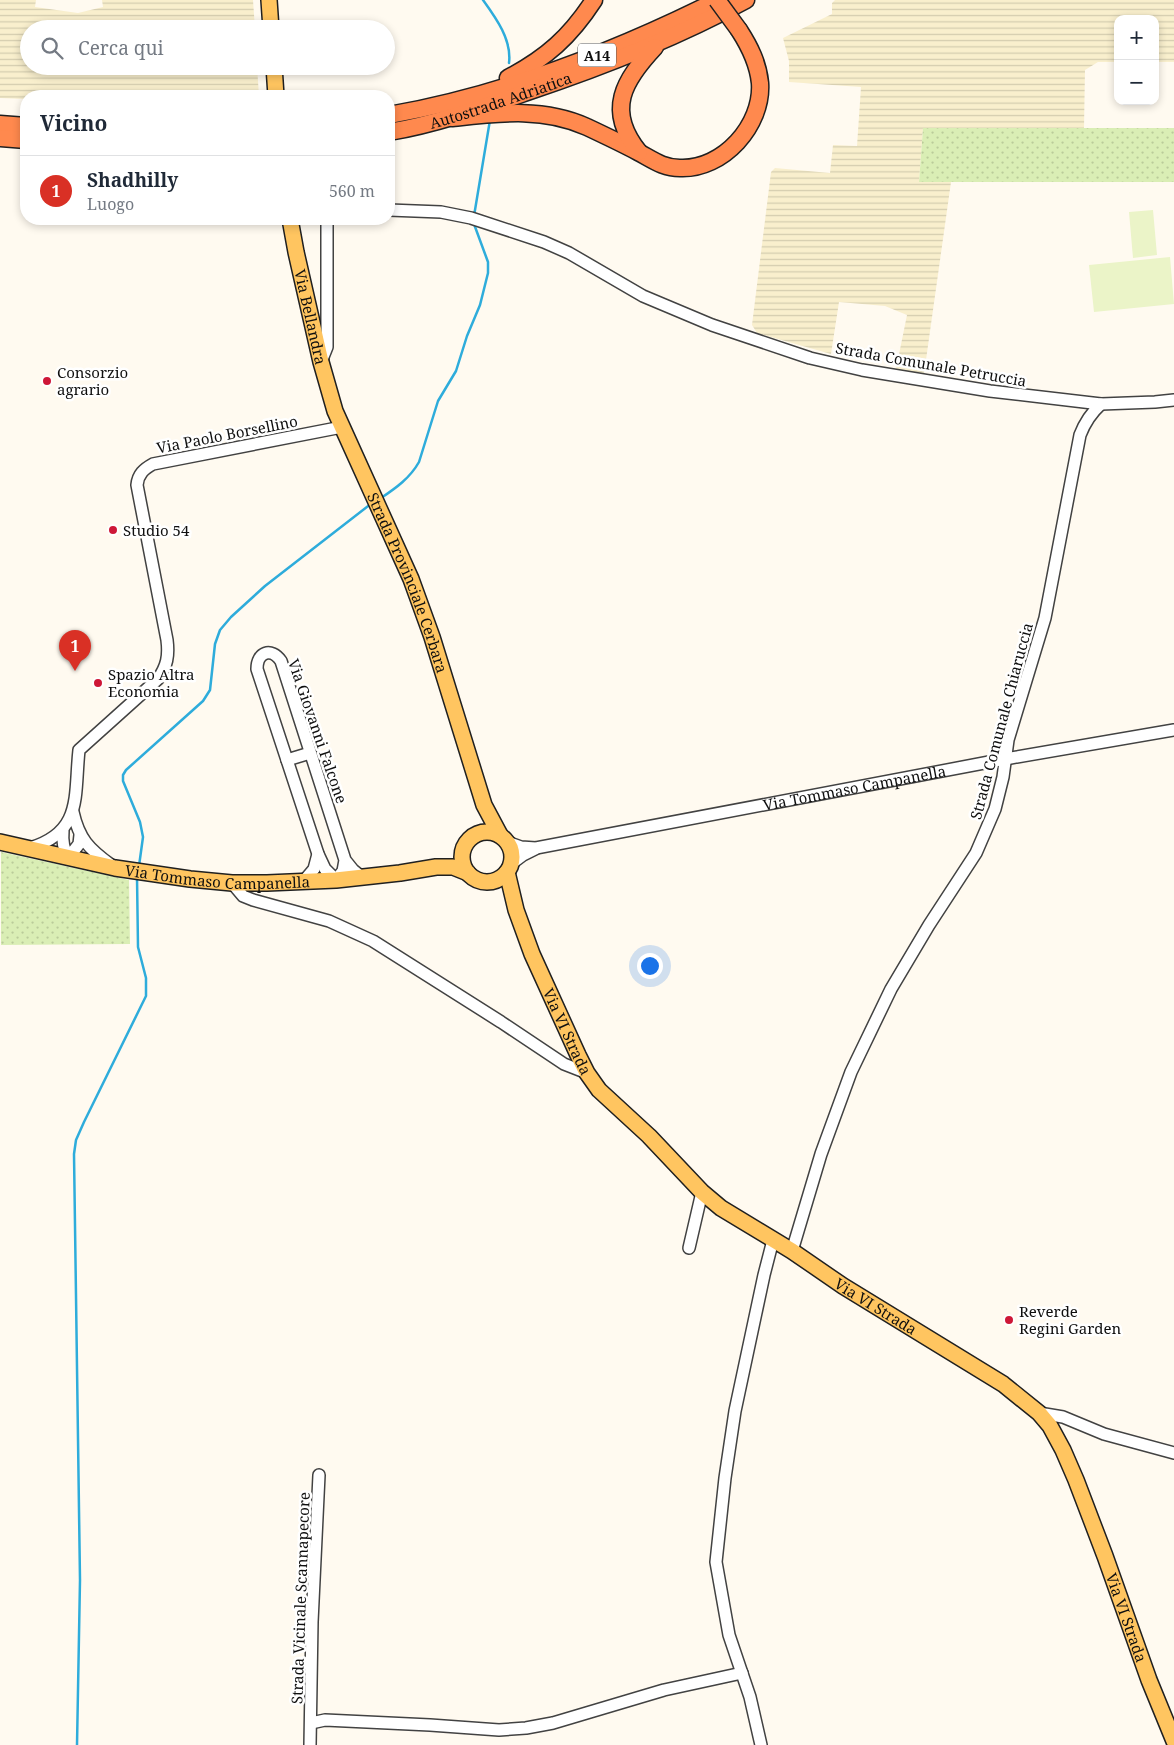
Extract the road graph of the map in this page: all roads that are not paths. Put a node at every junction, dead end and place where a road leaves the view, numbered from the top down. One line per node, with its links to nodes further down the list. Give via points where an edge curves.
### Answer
1 (269, 0): 5 (main road)
2 (594, 0): 9 (highway, A14, via 570,33 549,53 524,70)
3 (718, 0): 9 (highway, Autostrada Adriatica / A14, via 603,52); 17 (highway, A14, bridge, via 755,59 760,86 755,114 743,135 717,159 680,168 664,166)
4 (746, 0): 6 (highway, Autostrada Adriatica / A14)
5 (270, 20)
6 (659, 43): 11 (highway, Autostrada Adriatica / A14); 17 (highway, A14, via 633,73 622,100 624,126)
7 (275, 75): 8 (main road)
8 (276, 90)
9 (471, 97): 10 (highway, Autostrada Adriatica / A14)
10 (395, 114)
11 (452, 118): 14 (highway, Autostrada Adriatica / A14); 17 (highway, A14, via 507,113 546,114 582,124)
12 (0, 124): 13 (highway)
13 (20, 126)
14 (395, 131)
15 (0, 138): 16 (highway)
16 (20, 140)
17 (641, 153)
18 (395, 210): 23 (street, Strada Comunale Petruccia, via 441,212 474,219 544,242 643,296 712,325 810,358 990,391)
19 (291, 225): 21 (main road, Via Bellandra)
20 (327, 225): 21 (street, Via Bellandra, via 327,347)
21 (321, 362): 24 (main road, Strada Provinciale Cerbara)
22 (1174, 400): 23 (street, Strada Comunale Petruccia)
23 (1101, 404): 27 (street, Strada Comunale Chiaruccia, via 1091,412 1080,435 1045,618 1010,731)
24 (342, 427): 29 (main road, Strada Provinciale Cerbara, via 412,579); 30 (street, Via Paolo Borsellino, via 153,464 144,469 136,484 167,640 166,667 158,679 79,750)
25 (1174, 730): 27 (street, Via Tommaso Campanella)
26 (310, 753): 28 (street); 28 (street, Via Giovanni Falcone, via 281,661 277,655 265,653 260,657 257,669); 41 (street, Via Giovanni Falcone)
27 (1005, 759): 37 (street, Via Tommaso Campanella); 56 (street, Strada Comunale Chiaruccia, via 995,809 976,853 891,989 851,1072 821,1154)
28 (287, 760): 39 (street, Via Giovanni Falcone)
29 (484, 805): 33 (main road, via 482,821); 34 (main road, Strada Provinciale Cerbara)
30 (73, 812): 31 (street, Via Paolo Borsellino); 32 (street, Via Paolo Borsellino)
31 (63, 830): 38 (street, Via Paolo Borsellino); 40 (street, via 62,841)
32 (80, 835): 40 (street, via 79,844); 44 (street, Via Paolo Borsellino, via 89,846)
33 (474, 836): 34 (main road, via 491,832); 36 (main road)
34 (503, 838): 37 (street, Via Tommaso Campanella, via 521,847); 43 (main road, Strada Provinciale Cerbara, via 512,852)
35 (0, 842): 38 (main road, Via Tommaso Campanella)
36 (464, 848): 42 (main road, Via Tommaso Campanella); 45 (main road, via 463,862)
37 (536, 848): 43 (street, Via Tommaso Campanella)
38 (29, 849): 40 (main road, Via Tommaso Campanella)
39 (318, 854): 47 (street, Via Giovanni Falcone, via 325,869); 48 (street, via 314,869)
40 (68, 858): 44 (main road, Via Tommaso Campanella)
41 (345, 860): 46 (street, Via Giovanni Falcone); 47 (street, via 343,871)
42 (436, 866): 45 (main road, Via Tommaso Campanella, via 453,867); 46 (main road, Via Tommaso Campanella)
43 (509, 868): 49 (main road, via 498,880); 51 (main road, Via VI Strada)
44 (122, 869): 50 (main road, Via Tommaso Campanella)
45 (468, 873): 49 (main road)
46 (363, 878): 47 (main road, Via Tommaso Campanella)
47 (336, 880): 48 (main road, Via Tommaso Campanella)
48 (303, 882): 50 (main road, Via Tommaso Campanella)
49 (485, 882): 51 (main road, Via VI Strada)
50 (232, 883): 52 (street, via 243,896 328,921 373,941 564,1064)
51 (516, 910): 52 (main road, Via VI Strada, via 532,954)
52 (587, 1073): 53 (main road, Via VI Strada, via 599,1090)
53 (702, 1192): 54 (main road, Via VI Strada, via 721,1208); 55 (street)
54 (773, 1240): 56 (main road, Via VI Strada); 62 (street, via 735,1411 716,1562 729,1635)
55 (689, 1248)
56 (792, 1251): 57 (main road, Via VI Strada, via 842,1286 1003,1384)
57 (1039, 1413): 58 (street); 59 (main road, Via VI Strada)
58 (1064, 1416): 59 (street); 60 (street, via 1104,1434)
59 (1050, 1426): 64 (main road, Via VI Strada, via 1064,1450)
60 (1174, 1453)
61 (319, 1475): 63 (street, Strada Vicinale Scannapecore)
62 (742, 1673): 63 (street, via 664,1690 526,1728 499,1730 325,1720); 66 (street)
63 (311, 1723): 65 (street, Strada Vicinale Scannapecore)
64 (1174, 1741)
65 (310, 1745)
66 (761, 1745)

